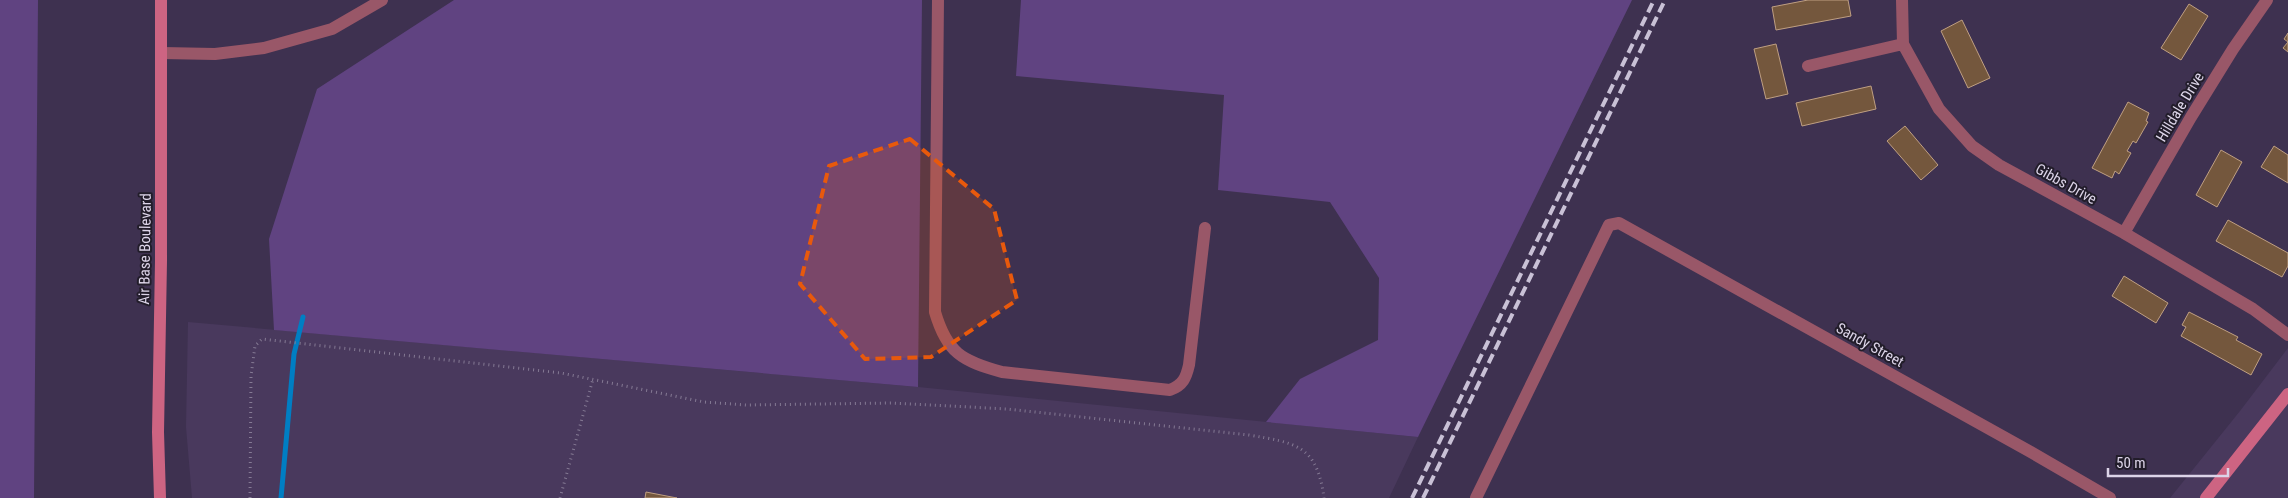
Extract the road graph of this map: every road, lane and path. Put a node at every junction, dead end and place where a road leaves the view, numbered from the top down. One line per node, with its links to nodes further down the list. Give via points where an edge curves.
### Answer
1 (162, 0): 7 (street, Air Base Boulevard)
2 (382, 0): 7 (street, via 332,30 264,48 215,54)
3 (938, 0): 9 (street, via 935,312 940,331 950,347 979,366 1002,372 1170,390 1180,386 1189,365)
4 (1902, 0): 6 (street, Gibbs Drive)
5 (2267, 0): 10 (street, Hilldale Drive, via 2191,117)
6 (1903, 44): 8 (street); 10 (street, Gibbs Drive, via 1938,109 1972,146 2000,165)
7 (162, 53): 14 (street, Air Base Boulevard)
8 (1808, 66)
9 (1205, 228)
10 (2124, 233): 11 (street, Gibbs Drive, via 2253,310)
11 (2288, 336)
12 (593, 379): 15 (path, via 262,339 255,346 252,376); 16 (path); 17 (path, via 704,402 746,405 892,403 1007,409 1249,435 1284,441 1301,448 1312,459 1321,479)
13 (2288, 394): 20 (street)
14 (160, 498)
15 (250, 498)
16 (560, 498)
17 (1324, 498)
18 (1476, 498): 19 (street, Sandy Street, via 1609,225 1614,223)
19 (2110, 498)
20 (2206, 498)

